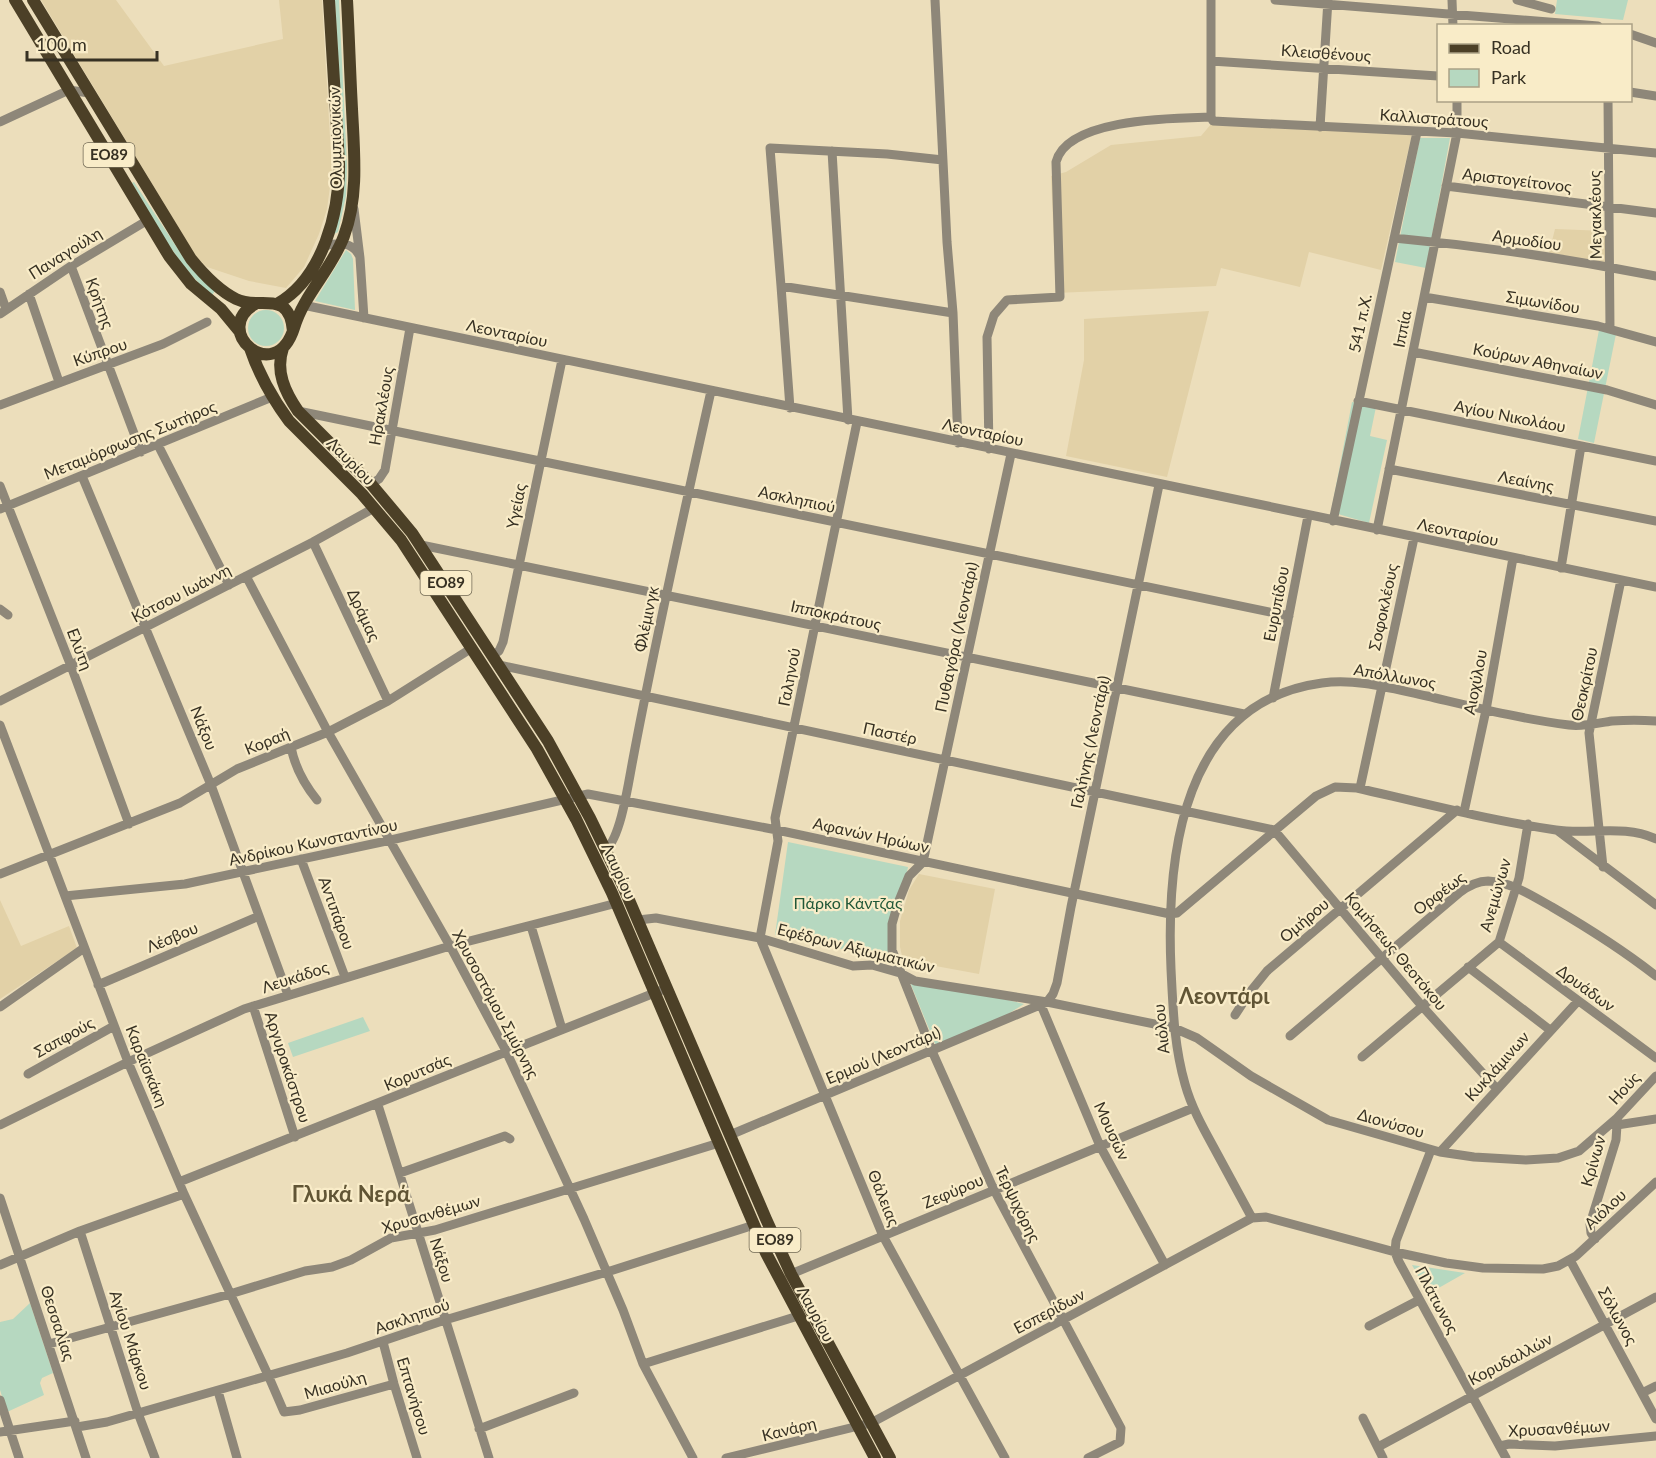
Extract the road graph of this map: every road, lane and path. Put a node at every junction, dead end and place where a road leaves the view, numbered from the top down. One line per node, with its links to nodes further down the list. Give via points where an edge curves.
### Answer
1 (15, 0): 20 (main road, Λαυρίου / ΕΟ89)
2 (33, 0): 22 (main road, ΕΟ89)
3 (329, 0): 43 (main road, Ολυμπιονικών, via 339,182)
4 (347, 0): 36 (main road, Ολυμπιονικών)
5 (935, 0): 34 (street)
6 (1211, 0): 17 (street)
7 (1275, 0): 10 (street)
8 (1452, 0): 12 (street)
9 (1517, 0): 11 (street)
10 (1328, 2): 12 (street); 18 (street)
11 (1551, 9)
12 (1452, 13): 13 (street); 14 (street)
13 (1453, 24)
14 (1576, 24)
15 (1632, 35): 16 (street)
16 (1656, 43)
17 (1211, 61): 18 (street, Κλεισθένους); 26 (street)
18 (1325, 67): 19 (street, Κλεισθένους); 28 (street)
19 (1437, 76)
20 (69, 90): 22 (street); 27 (street); 39 (main road, Λαυρίου / ΕΟ89)
21 (1632, 92): 23 (street)
22 (89, 93): 53 (main road, ΕΟ89, via 191,259 220,289 237,300)
23 (1656, 96)
24 (1458, 102): 30 (street, Ιππία)
25 (1608, 102): 31 (street, Μεγακλέους)
26 (1211, 117): 28 (street, Καλλιστράτους, via 1213,121); 84 (street, Καλλιστράτους, via 1125,124 1080,136 1060,152 1056,162 1060,297 1007,300 994,315 987,337)
27 (0, 122)
28 (1320, 127): 29 (street, Καλλιστράτους)
29 (1417, 132): 30 (street, Καλλιστράτους); 40 (street, 541 π.Χ.)
30 (1456, 133): 31 (street, Καλλιστράτους); 35 (street, Ιππία)
31 (1609, 149): 33 (street, Καλλιστράτους); 37 (street, Μεγακλέους)
32 (832, 151): 34 (street); 48 (street, via 770,148); 51 (street, Γαληνού)
33 (1656, 153)
34 (943, 160): 57 (street)
35 (1446, 186): 37 (street, Αριστογείτονος); 41 (street, Ιππία)
36 (353, 201): 42 (main road, Ολυμπιονικών); 44 (street)
37 (1610, 206): 38 (street, Αριστογείτονος); 46 (street, Μεγακλέους)
38 (1656, 213)
39 (148, 220): 45 (street, Παναγούλη); 62 (main road, Λαυρίου / ΕΟ89, via 180,271)
40 (1394, 238): 41 (street, Αρμοδίου); 73 (street, 541 π.Χ.)
41 (1435, 242): 46 (street, Αρμοδίου); 52 (street, Ιππία)
42 (341, 244): 43 (street); 44 (street, via 354,248); 55 (main road, Ολυμπιονικών)
43 (324, 246): 54 (main road, Ολυμπιονικών, via 305,278)
44 (360, 258): 58 (street)
45 (71, 266): 50 (street, Παναγούλη); 69 (street, Κρήτης)
46 (1610, 267): 47 (street, Αρμοδίου); 61 (street, Μεγακλέους)
47 (1656, 276)
48 (781, 286): 51 (street); 76 (street)
49 (0, 292): 56 (street)
50 (29, 294): 56 (street, Παναγούλη); 70 (street)
51 (840, 297): 57 (street); 79 (street, Γαληνού)
52 (1424, 297): 61 (street, Σιμωνίδου); 67 (street, Ιππία)
53 (255, 304): 54 (main road, ΕΟ89); 62 (main road, via 242,315)
54 (277, 304): 63 (main road, via 290,316)
55 (303, 305): 58 (street, Λεονταρίου); 63 (main road, Ολυμπιονικών)
56 (3, 312)
57 (953, 313): 81 (street)
58 (364, 318): 60 (street, Λεονταρίου)
59 (207, 322): 69 (street, Κύπρου, via 174,340)
60 (410, 328): 68 (street, Λεονταρίου); 80 (street, Ηρακλέους)
61 (1610, 329): 64 (street, Σιμωνίδου)
62 (240, 332): 65 (main road, Λαυρίου / ΕΟ89)
63 (293, 332): 66 (main road)
64 (1656, 342)
65 (250, 348): 66 (main road, via 263,354); 72 (main road, Λαυρίου / ΕΟ89)
66 (283, 348): 78 (main road, Λαυρίου / ΕΟ89, via 283,383)
67 (1413, 352): 75 (street, Κούρων Αθηναίων, via 1607,390); 77 (street, Ιππία)
68 (562, 360): 71 (street, Λεονταρίου); 87 (street, Υγείας)
69 (107, 365): 70 (street, Κύπρου); 85 (street, Κρήτης)
70 (59, 382): 74 (street, Κύπρου)
71 (711, 391): 76 (street, Λεονταρίου); 94 (street, Φλέμινγκ)
72 (272, 397): 82 (street, Μεταμόρφωσης Σωτήρος); 97 (main road, Λαυρίου / ΕΟ89, via 289,421)
73 (1358, 401): 77 (street, Αγίου Νικολάου); 99 (street, 541 π.Χ.)
74 (0, 405)
75 (1656, 405)
76 (790, 408): 79 (street, Λεονταρίου)
77 (1401, 410): 83 (street, Αγίου Νικολάου); 89 (street, Ιππία)
78 (298, 411): 80 (street, Ασκληπιού); 91 (main road, Λαυρίου / ΕΟ89)
79 (853, 421): 81 (street, Λεονταρίου); 101 (street, Γαληνού)
80 (391, 430): 87 (street, Ασκληπιού); 91 (street, Ηρακλέους, via 384,470)
81 (958, 443): 84 (street, Λεονταρίου)
82 (158, 445): 85 (street, Μεταμόρφωσης Σωτήρος); 112 (street)
83 (1581, 446): 88 (street, Αγίου Νικολάου); 95 (street)
84 (990, 449): 86 (street, Λεονταρίου)
85 (141, 452): 90 (street, Μεταμόρφωσης Σωτήρος)
86 (1011, 454): 92 (street, Λεονταρίου); 106 (street, Πυθαγόρα (Λεοντάρι))
87 (540, 461): 94 (street, Ασκληπιού); 108 (street, Υγείας)
88 (1656, 461)
89 (1389, 469): 95 (street, Λεαίνης); 102 (street, Ιππία)
90 (82, 476): 96 (street, Μεταμόρφωσης Σωτήρος); 120 (street, Νάξου)
91 (370, 484): 105 (main road, Λαυρίου / ΕΟ89)
92 (1159, 485): 98 (street, Λεονταρίου); 113 (street, Γαλήνης (Λεοντάρι))
93 (0, 486): 96 (street, Ελύτη)
94 (689, 492): 101 (street, Ασκληπιού); 115 (street, Φλέμινγκ)
95 (1572, 505): 100 (street, Λεαίνης); 109 (street)
96 (4, 507): 124 (street, Ελύτη)
97 (374, 508): 104 (street, Κότσου Ιωάννη); 121 (main road, Λαυρίου / ΕΟ89, via 409,551)
98 (1308, 516): 99 (street, Λεονταρίου); 118 (street, Ευρυπίδου)
99 (1333, 521): 102 (street, Λεονταρίου)
100 (1656, 521)
101 (838, 523): 106 (street, Ασκληπιού); 119 (street, Γαληνού)
102 (1377, 530): 103 (street, Λεονταρίου)
103 (1414, 538): 107 (street, Λεονταρίου); 125 (street, Σοφοκλέους)
104 (313, 542): 110 (street, Κότσου Ιωάννη); 130 (street, Δράμας)
105 (421, 545): 108 (street, Ιπποκράτους); 123 (main road, Λαυρίου / ΕΟ89)
106 (989, 554): 113 (street, Ασκληπιού); 122 (street, Πυθαγόρα (Λεοντάρι))
107 (1513, 558): 109 (street, Λεονταρίου); 131 (street, Αιοχύλου)
108 (520, 566): 115 (street, Ιπποκράτους); 123 (street, Υγείας)
109 (1561, 568): 111 (street, Λεονταρίου)
110 (246, 576): 112 (street, Κότσου Ιωάννη); 137 (street, Χρυσοστόμου Σμύρνης)
111 (1621, 580): 114 (street, Λεονταρίου); 134 (street, Θεοκρίτου)
112 (229, 585): 120 (street, Κότσου Ιωάννη)
113 (1138, 585): 118 (street, Ασκληπιού); 126 (street, Γαλήνης (Λεοντάρι))
114 (1656, 587)
115 (666, 596): 119 (street, Ιπποκράτους); 127 (street, Φλέμινγκ)
116 (0, 609): 117 (street)
117 (8, 615)
118 (1289, 616): 128 (street, Ευρυπίδου)
119 (814, 626): 122 (street, Ιπποκράτους); 136 (street, Γαληνού)
120 (144, 628): 124 (street, Κότσου Ιωάννη); 140 (street, Νάξου)
121 (472, 648): 130 (street, Κοραή); 145 (main road, Λαυρίου / ΕΟ89)
122 (967, 657): 126 (street, Ιπποκράτους); 139 (street, Πυθαγόρα (Λεοντάρι))
123 (496, 660): 127 (street, Παστέρ); 143 (main road, Λαυρίου / ΕΟ89)
124 (70, 666): 129 (street, Κότσου Ιωάννη); 150 (street, Ελύτη)
125 (1381, 686): 128 (street, Απόλλωνος, via 1322,683); 131 (street, Απόλλωνος); 141 (street, Σοφοκλέους)
126 (1117, 688): 132 (street, Ιπποκράτους); 142 (street, Γαλήνης (Λεοντάρι))
127 (645, 696): 136 (street, Παστέρ); 146 (street, Φλέμινγκ)
128 (1273, 698): 132 (street, Απόλλωνος)
129 (0, 700)
130 (388, 701): 137 (street, Κοραή)
131 (1486, 710): 134 (street, Απόλλωνος, via 1573,726); 148 (street, Αιοχύλου)
132 (1244, 714): 147 (street, Απόλλωνος, via 1212,751)
133 (1656, 721): 134 (street, Απόλλωνος)
134 (1590, 724): 153 (street, Θεοκρίτου)
135 (0, 725): 158 (street, Καραϊσκάκη)
136 (795, 728): 139 (street, Παστέρ); 151 (street, Γαληνού, via 775,818)
137 (328, 732): 138 (street, Κοραή); 156 (street, Χρυσοστόμου Σμύρνης)
138 (291, 747): 140 (street, Κοραή); 144 (street, via 302,778)
139 (945, 760): 142 (street, Παστέρ); 160 (street, Πυθαγόρα (Λεοντάρι))
140 (211, 785): 150 (street, Κοραή); 162 (street, Νάξου)
141 (1359, 788): 148 (street); 152 (street, via 1322,792)
142 (1095, 792): 147 (street, Παστέρ); 165 (street, Γαλήνης (Λεοντάρι))
143 (578, 796): 145 (street, Αφανών Ηρώων); 146 (street, Αφανών Ηρώων); 157 (main road, Λαυρίου / ΕΟ89)
144 (317, 800)
145 (565, 800): 156 (street, Ανδρίκου Κωνσταντίνου); 167 (main road, Λαυρίου / ΕΟ89)
146 (625, 801): 151 (street, Αφανών Ηρώων); 157 (street, Φλέμινγκ, via 614,841)
147 (1185, 811): 152 (street, Παστέρ); 170 (street, Απόλλωνος)
148 (1460, 811): 149 (street); 169 (street, Ομήρου)
149 (1528, 824): 154 (street); 164 (street, Ανεμώνων)
150 (129, 825): 158 (street, Κοραή)
151 (777, 830): 160 (street, Αφανών Ηρώων); 174 (street, Γαληνού)
152 (1274, 830): 169 (street, Κομήσεως Θεοτόκου); 170 (street, via 1177,913)
153 (1599, 830): 154 (street); 155 (street, via 1623,830); 161 (street, Θεοκρίτου)
154 (1558, 831): 161 (street)
155 (1656, 839)
156 (391, 840): 159 (street, Ανδρίκου Κωνσταντίνου); 176 (street, Χρυσοστόμου Σμύρνης)
157 (606, 849): 172 (main road, Λαυρίου / ΕΟ89)
158 (49, 854): 163 (street, Κοραή); 166 (street, Καραϊσκάκη)
159 (302, 859): 162 (street, Ανδρίκου Κωνσταντίνου); 182 (street, Αντιπάρου)
160 (923, 862): 165 (street, Αφανών Ηρώων); 180 (street, Τερψιχόρης, via 909,876 892,924 892,950)
161 (1603, 867): 168 (street)
162 (243, 873): 166 (street, Ανδρίκου Κωνσταντίνου, via 185,884); 171 (street, Νάξου)
163 (0, 874)
164 (1516, 887): 175 (street, Ανεμώνων); 178 (street, Ορφέως, via 1487,881 1474,883); 181 (street, Ορφέως, via 1589,929)
165 (1073, 895): 170 (street, Αφανών Ηρώων); 188 (street, Γαλήνης (Λεοντάρι), via 1057,983)
166 (65, 896): 177 (street, Καραϊσκάκη)
167 (616, 903): 173 (street, Λευκάδος); 185 (main road, Λαυρίου / ΕΟ89)
168 (1656, 905)
169 (1341, 908): 178 (street, Κομήσεως Θεοτόκου); 192 (street, Ομήρου, via 1267,971)
170 (1170, 914): 194 (street, Αιόλου)
171 (259, 915): 183 (street, Λέσβου); 186 (street, Νάξου)
172 (638, 920): 174 (street, Εφέδρων Αξιωματικών, via 656,918); 184 (main road, Λαυρίου / ΕΟ89)
173 (531, 926): 176 (street, Λευκάδος); 195 (street)
174 (760, 938): 180 (street, Εφέδρων Αξιωματικών, via 853,966 872,964); 206 (street, Θάλειας)
175 (1499, 942): 179 (street, Ανεμώνων); 187 (street, Δρυάδων)
176 (450, 946): 182 (street, Λευκάδος); 198 (street, Χρυσοστόμου Σμύρνης)
177 (84, 948): 183 (street, Καραϊσκάκη); 191 (street)
178 (1382, 957): 190 (street, Κομήσεως Θεοτόκου); 197 (street, Ορφέως)
179 (1468, 967): 190 (street, Ανεμώνων); 196 (street)
180 (900, 973): 188 (street, Εφέδρων Αξιωματικών, via 915,981); 199 (street, Τερψιχόρης)
181 (1656, 976)
182 (345, 977): 186 (street, Λευκάδος)
183 (98, 986): 193 (street, Καραϊσκάκη)
184 (667, 988): 185 (street, Κορυτσάς); 212 (main road, Λαυρίου / ΕΟ89)
185 (654, 993): 195 (street, Κορυτσάς); 215 (main road, Λαυρίου / ΕΟ89)
186 (288, 995): 189 (street, Λευκάδος)
187 (1578, 1001): 196 (street, Κυκλάμινων); 201 (street, Δρυάδων)
188 (1044, 1004): 194 (street, Εφέδρων Αξιωματικών); 199 (street, Ερμού (Λεοντάρι)); 216 (street, Μουσών)
189 (253, 1006): 202 (street, Λευκάδος); 213 (street, Αργυροκάστρου)
190 (1422, 1006): 200 (street, Ανεμώνων); 205 (street, Κομήσεως Θεοτόκου)
191 (0, 1007)
192 (1235, 1015)
193 (114, 1026): 202 (street, Καραϊσκάκη); 203 (street, Σαπφούς)
194 (1174, 1028): 208 (street, Αιόλου); 217 (street, Διονύσου, via 1197,1038 1251,1076 1322,1117)
195 (562, 1029): 198 (street, Κορυτσάς)
196 (1550, 1030): 205 (street, Κυκλάμινων)
197 (1290, 1036)
198 (506, 1051): 207 (street, Κορυτσάς); 221 (street, Χρυσοστόμου Σμύρνης)
199 (932, 1051): 206 (street, Ερμού (Λεοντάρι)); 222 (street, Τερψιχόρης)
200 (1362, 1057)
201 (1656, 1058)
202 (128, 1062): 211 (street, Λευκάδος); 219 (street, Καραϊσκάκη)
203 (28, 1074)
204 (1656, 1076): 210 (street, Ηούς)
205 (1497, 1089): 217 (street, Κυκλάμινων)
206 (826, 1095): 212 (street, Ερμού (Λεοντάρι)); 229 (street, Θάλειας)
207 (378, 1105): 213 (street, Κορυτσάς); 218 (street, Νάξου)
208 (1193, 1108): 216 (street, Ζεφύρου); 225 (street, Αιόλου)
209 (1656, 1119): 210 (street)
210 (1616, 1123): 217 (street, Διονύσου, via 1579,1151 1558,1158 1484,1158); 230 (street, Κρίνων, via 1616,1140 1590,1224)
211 (0, 1125)
212 (730, 1135): 237 (main road, Λαυρίου / ΕΟ89)
213 (295, 1137): 219 (street, Κορυτσάς)
214 (510, 1139): 218 (street, via 505,1136)
215 (718, 1143): 221 (street, Χρυσανθέμων); 226 (main road, Λαυρίου / ΕΟ89)
216 (1100, 1146): 222 (street, Ζεφύρου); 235 (street, Μουσών)
217 (1436, 1151): 231 (street, via 1396,1241)
218 (400, 1173): 228 (street, Νάξου)
219 (179, 1182): 223 (street, Καραϊσκάκη)
220 (1656, 1182): 230 (street, Αιόλου)
221 (571, 1188): 228 (street, Χρυσανθέμων); 236 (street, Χρυσοστόμου Σμύρνης)
222 (994, 1190): 229 (street, Ζεφύρου); 243 (street, Τερψιχόρης)
223 (184, 1194): 227 (street); 238 (street, Καραϊσκάκη)
224 (0, 1198): 232 (street, Θεσσαλίας)
225 (1252, 1218): 231 (street, Αιόλου, via 1266,1217); 235 (street, Εσπερίδων)
226 (754, 1225): 236 (street, Ασκληπιού); 241 (main road, Λαυρίου / ΕΟ89)
227 (80, 1231): 232 (street); 246 (street, Αγίου Μάρκου)
228 (418, 1233): 238 (street, Χρυσανθέμων, via 385,1240 332,1268 305,1271); 242 (street, Νάξου)
229 (884, 1236): 237 (street, Ζεφύρου); 251 (street, Θάλειας)
230 (1595, 1239): 233 (street, Αιόλου)
231 (1395, 1252): 233 (street, Αιόλου, via 1483,1268 1543,1269); 240 (street, Πλάτωνος)
232 (20, 1256): 234 (street); 248 (street, Θεσσαλίας)
233 (1570, 1260): 244 (street, Σόλωνος)
234 (0, 1265)
235 (1165, 1265): 243 (street, Εσπερίδων)
236 (607, 1272): 242 (street, Ασκληπιού); 249 (street, Χρυσοστόμου Σμύρνης)
237 (791, 1274): 263 (main road, Λαυρίου / ΕΟ89)
238 (230, 1294): 246 (street, Χρυσανθέμων); 250 (street, Καραϊσκάκη)
239 (1656, 1298): 244 (street, Κορυδαλλών)
240 (1419, 1300): 245 (street); 257 (street, Πλάτωνος)
241 (798, 1316): 249 (street); 265 (main road, Λαυρίου / ΕΟ89)
242 (445, 1320): 247 (street, Ασκληπιού); 266 (street, Νάξου)
243 (1062, 1320): 251 (street, Εσπερίδων); 282 (street, Τερψιχόρης, via 1121,1428 1120,1442)
244 (1605, 1325): 256 (street, Σόλωνος); 257 (street, Κορυδαλλών)
245 (1369, 1326)
246 (111, 1328): 248 (street, Χρυσανθέμων); 260 (street, Αγίου Μάρκου)
247 (383, 1342): 250 (street, Ασκληπιού); 252 (street, Επτανήσου)
248 (49, 1344): 264 (street, Θεσσαλίας)
249 (643, 1364): 277 (street, Χρυσοστόμου Σμύρνης)
250 (268, 1375): 254 (street, Ασκληπιού); 259 (street, Καραϊσκάκη)
251 (961, 1375): 263 (street, Εσπερίδων); 281 (street, Θάλειας)
252 (394, 1384): 259 (street, Μιαούλη); 275 (street, Επτανήσου)
253 (1656, 1386): 256 (street)
254 (218, 1391): 260 (street, Ασκληπιού); 274 (street)
255 (574, 1393): 266 (street)
256 (1642, 1393): 262 (street, Σόλωνος)
257 (1472, 1396): 269 (street, Πλάτωνος); 270 (street, Κορυδαλλών)
258 (0, 1400): 267 (street)
259 (284, 1412)
260 (138, 1413): 264 (street, Ασκληπιού, via 98,1424); 273 (street, Αγίου Μάρκου)
261 (1363, 1418): 270 (street)
262 (1656, 1419)
263 (871, 1423): 265 (street, Εσπερίδων); 280 (main road, Λαυρίου / ΕΟ89)
264 (76, 1424): 267 (street, Ασκληπιού); 272 (street, Θεσσαλίας)
265 (858, 1427): 278 (street, Κανάρη); 279 (main road, Λαυρίου / ΕΟ89)
266 (479, 1429): 276 (street, Νάξου)
267 (5, 1431): 271 (street)
268 (1656, 1436): 269 (street, Χρυσανθέμων, via 1555,1446)
269 (1500, 1446): 284 (street, Πλάτωνος)
270 (1378, 1447): 283 (street)
271 (19, 1458)
272 (86, 1458)
273 (156, 1458)
274 (237, 1458)
275 (417, 1458)
276 (489, 1458)
277 (693, 1458)
278 (726, 1458)
279 (875, 1458)
280 (890, 1458)
281 (1005, 1458)
282 (1088, 1458)
283 (1383, 1458)
284 (1506, 1458)

